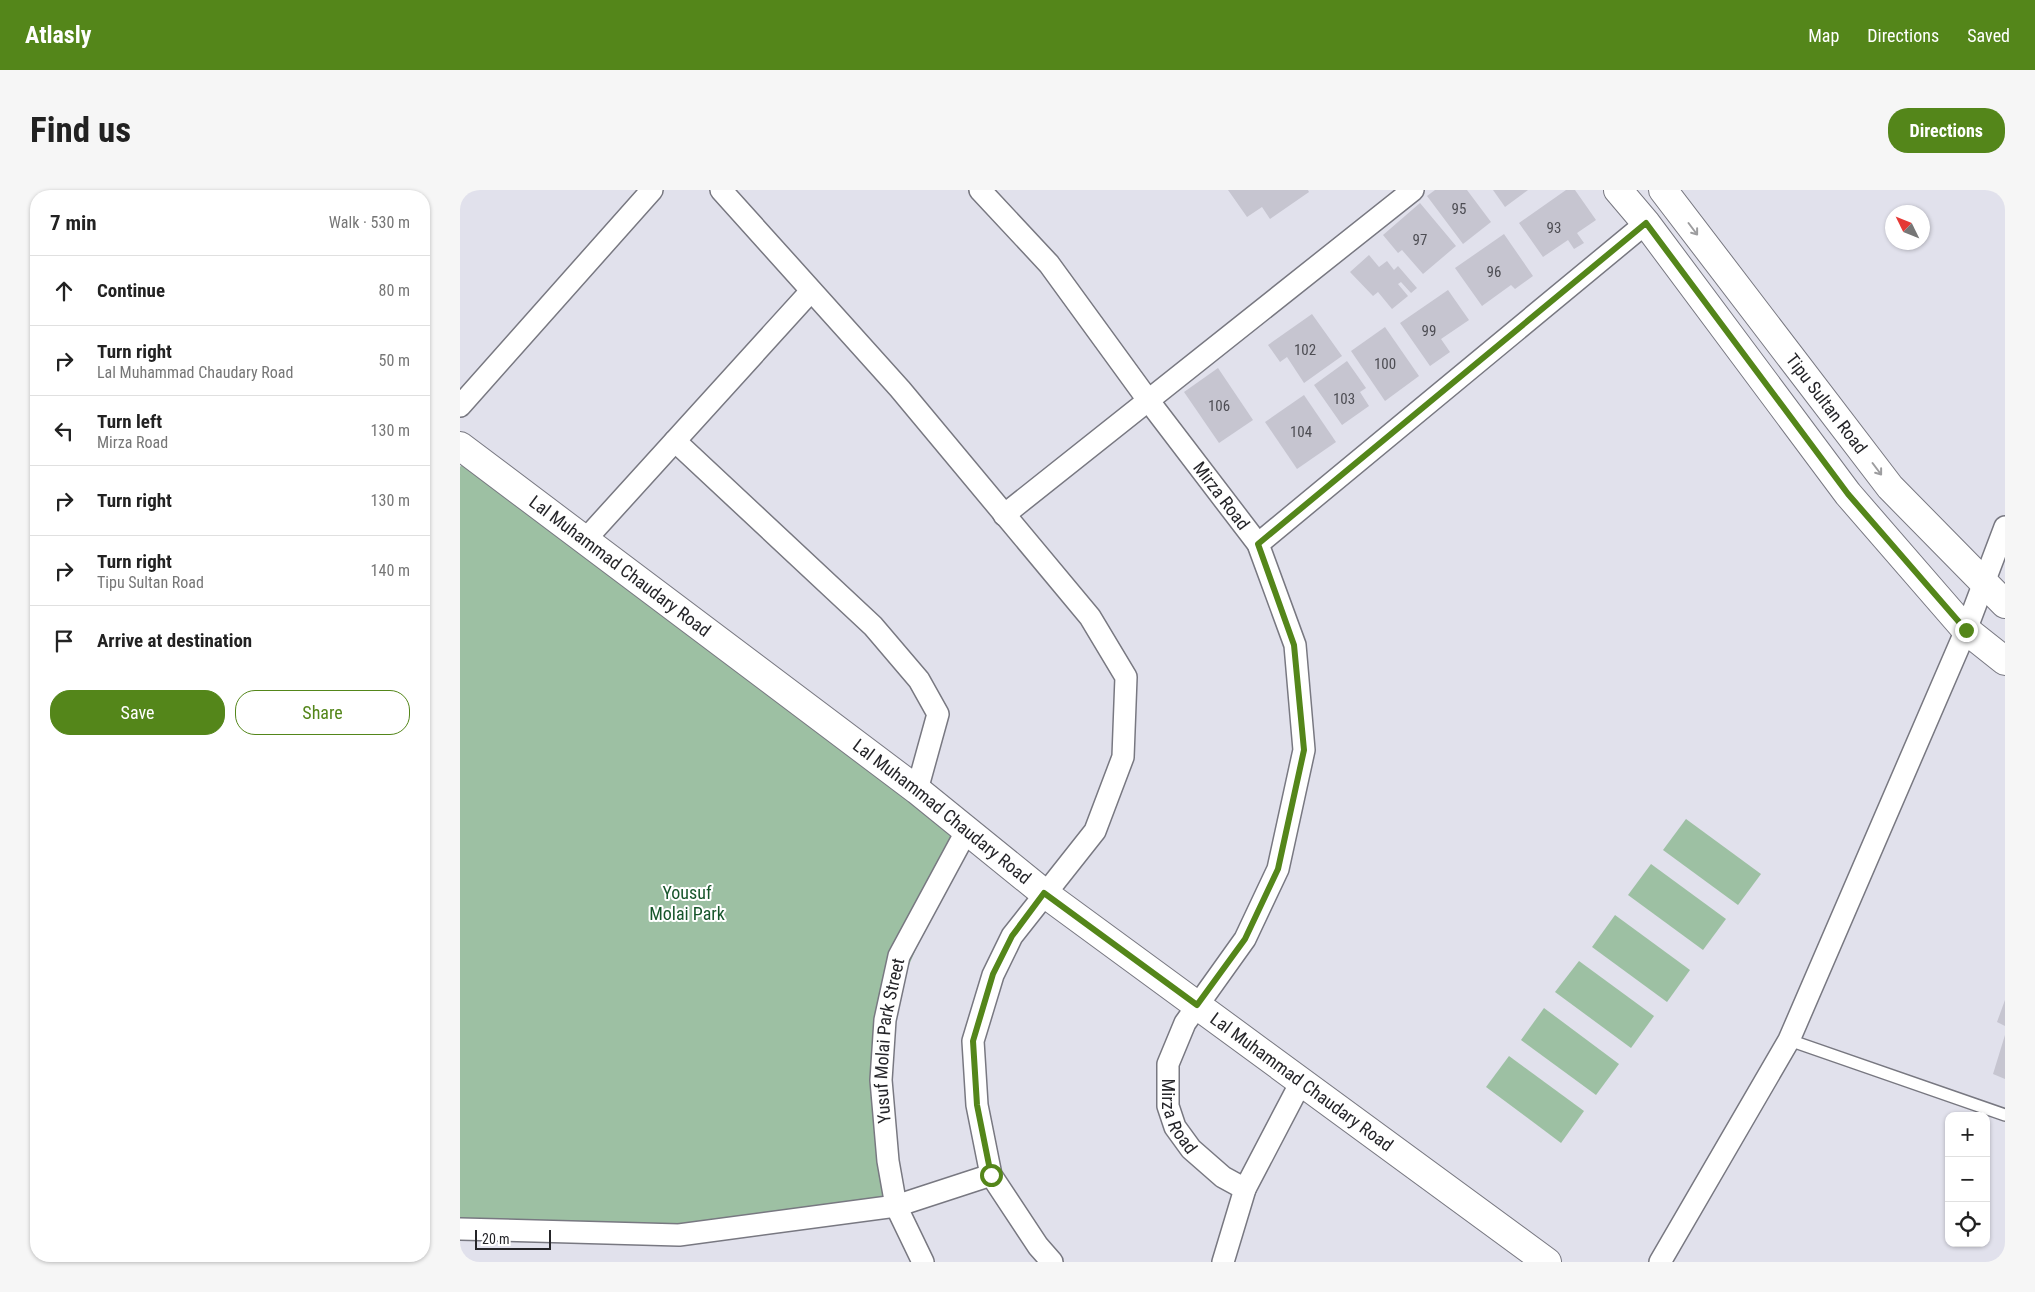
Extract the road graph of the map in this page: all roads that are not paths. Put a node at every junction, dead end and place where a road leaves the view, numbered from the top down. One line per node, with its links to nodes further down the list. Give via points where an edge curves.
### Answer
1 (652, 190): 10 (street)
2 (721, 190): 8 (street)
3 (980, 190): 9 (street, Mirza Road, via 1049,264)
4 (1413, 190): 9 (street)
5 (1618, 190): 7 (street, Tipu Sultan Road)
6 (1664, 190): 17 (street, Tipu Sultan Road, one-way to 17, via 1890,487)
7 (1646, 223): 16 (street); 19 (street, Tipu Sultan Road, via 1848,494)
8 (812, 291): 11 (street); 13 (street, via 900,389)
9 (1148, 400): 13 (street); 16 (street, Mirza Road)
10 (460, 406)
11 (675, 441): 15 (street); 21 (street, via 873,626 919,680 938,714)
12 (460, 446): 15 (street, Lal Muhammad Chaudary Road)
13 (1004, 514): 23 (street, via 1090,617 1126,677 1123,757 1095,831)
14 (2005, 527): 17 (street)
15 (585, 540): 21 (street, Lal Muhammad Chaudary Road)
16 (1258, 544): 24 (street, Mirza Road, via 1294,645 1304,750 1278,869 1245,939)
17 (1984, 583): 18 (street, Tipu Sultan Road); 19 (street)
18 (2005, 604)
19 (1966, 630): 20 (street, Tipu Sultan Road); 25 (street)
20 (2005, 662)
21 (917, 790): 22 (street, Lal Muhammad Chaudary Road)
22 (967, 830): 23 (street, Lal Muhammad Chaudary Road); 30 (street, Yusuf Molai Park Street, via 899,956 884,1020 881,1080 888,1161)
23 (1044, 893): 24 (street, Lal Muhammad Chaudary Road); 28 (street, via 1012,936 993,974 973,1041 977,1105)
24 (1197, 1005): 26 (street, Lal Muhammad Chaudary Road); 29 (street, Mirza Road, via 1185,1023 1168,1064 1168,1106 1175,1127 1191,1149 1223,1177)
25 (1789, 1040): 27 (lane); 36 (street)
26 (1301, 1082): 29 (street); 35 (street, Lal Muhammad Chaudary Road)
27 (2005, 1115)
28 (991, 1175): 30 (street); 33 (street)
29 (1245, 1189): 34 (street)
30 (896, 1206): 31 (street, via 678,1235); 32 (street, Yusuf Molai Park Street)
31 (460, 1229)
32 (923, 1262)
33 (1052, 1262)
34 (1223, 1262)
35 (1547, 1262)
36 (1660, 1262)

